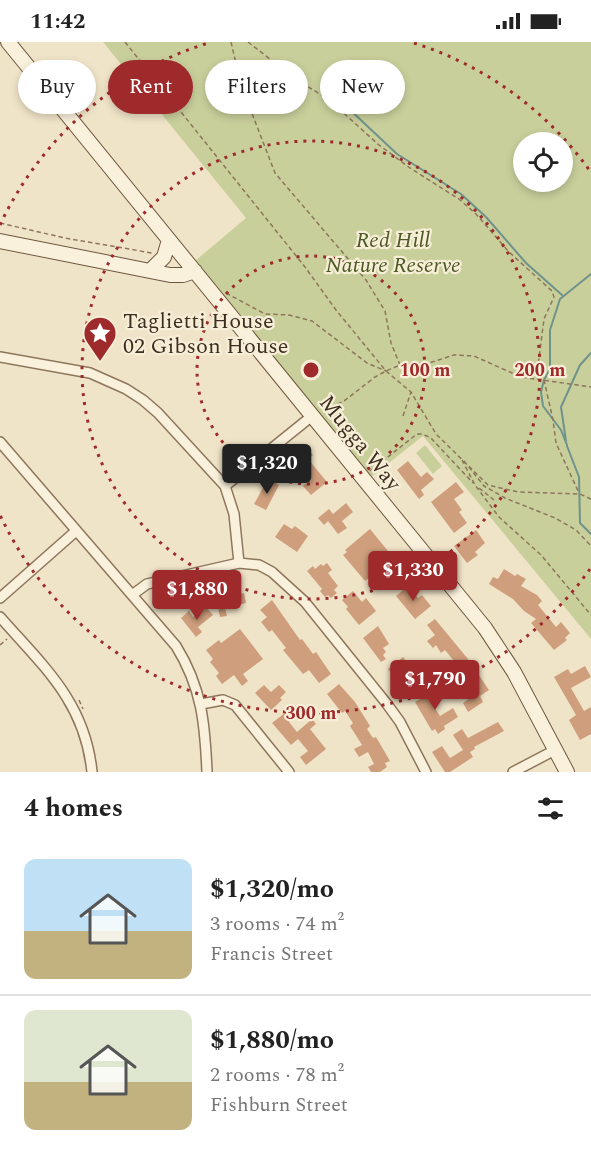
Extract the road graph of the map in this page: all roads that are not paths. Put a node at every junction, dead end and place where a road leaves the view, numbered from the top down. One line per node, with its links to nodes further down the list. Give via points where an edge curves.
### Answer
1 (8, 42): 2 (main road, Mugga Way)
2 (169, 240): 4 (main road, Mugga Way); 5 (main road, via 164,257)
3 (0, 241): 5 (main road)
4 (184, 258): 5 (main road); 6 (main road, Mugga Way)
5 (151, 270): 6 (main road, via 170,275)
6 (195, 271): 8 (main road, Mugga Way)
7 (0, 357): 10 (street, via 90,374 126,389 158,413)
8 (312, 416): 10 (street); 17 (main road, Mugga Way, via 498,646)
9 (0, 442): 11 (street)
10 (225, 486): 12 (street, via 234,514)
11 (76, 531): 13 (street); 14 (street)
12 (239, 563): 13 (street, via 147,584); 21 (street, via 259,565 272,572 305,602 400,722)
13 (132, 595): 16 (street, via 176,646)
14 (0, 598)
15 (0, 617): 18 (street, via 68,698 83,729)
16 (201, 704): 19 (street); 20 (street, via 223,700 235,705)
17 (555, 750): 22 (street); 23 (main road, Mugga Way)
18 (92, 772)
19 (207, 772)
20 (290, 772)
21 (426, 772)
22 (513, 772)
23 (567, 772)

